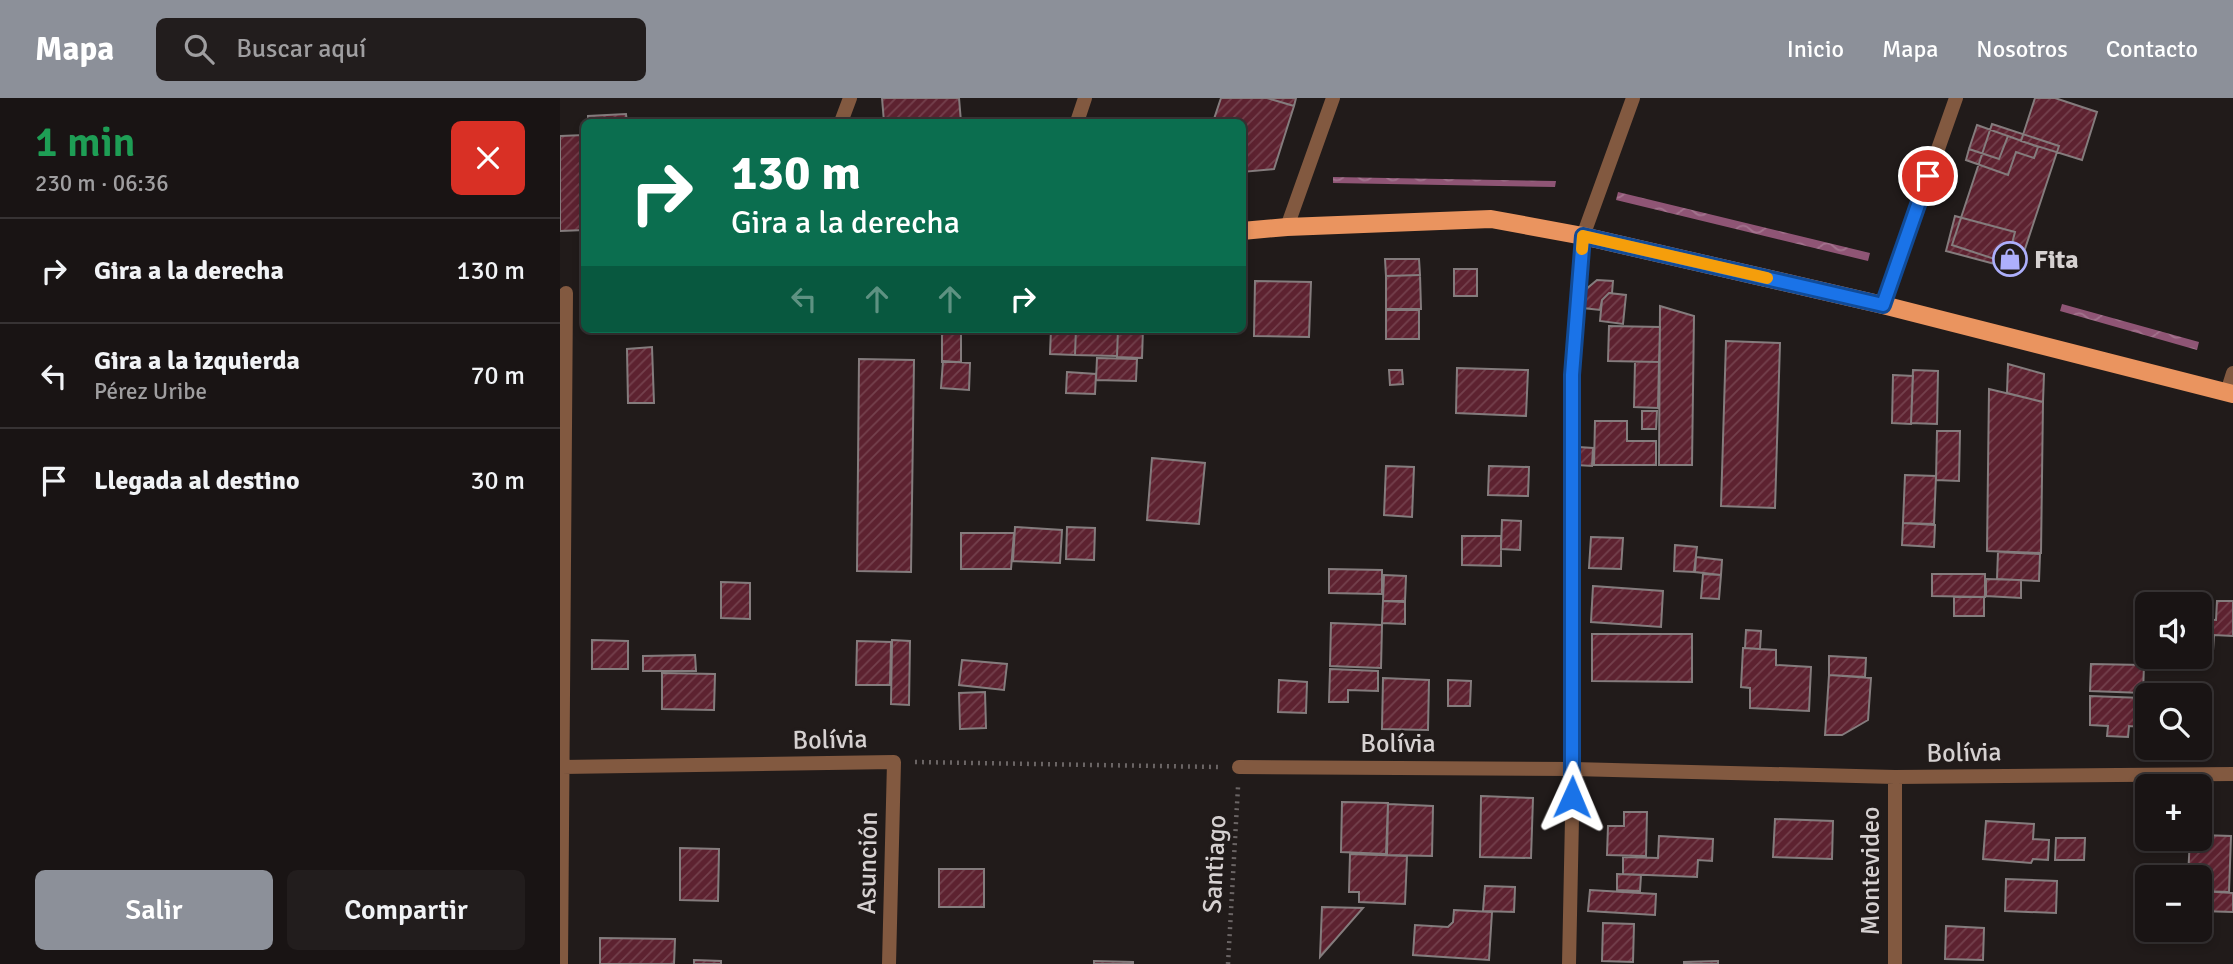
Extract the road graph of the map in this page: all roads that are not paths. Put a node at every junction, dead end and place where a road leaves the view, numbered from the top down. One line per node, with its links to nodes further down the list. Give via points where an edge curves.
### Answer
1 (850, 98): 6 (street)
2 (1085, 98): 7 (street)
3 (1333, 98): 8 (street)
4 (1633, 98): 10 (street)
5 (1956, 98): 12 (street)
6 (842, 119)
7 (1078, 119)
8 (1287, 227): 9 (main road); 10 (main road, via 1491,219)
9 (1246, 231)
10 (1583, 236): 12 (main road); 18 (street, via 1572,375)
11 (566, 293): 16 (street)
12 (1883, 305): 14 (main road)
13 (2233, 373): 14 (street)
14 (2230, 393)
15 (894, 762): 16 (street, Bolívia); 22 (street, Asunción)
16 (562, 767): 21 (street)
17 (1238, 767): 18 (street, Bolívia)
18 (1573, 769): 20 (street, Bolívia); 23 (street)
19 (2233, 774): 20 (street, Bolívia)
20 (1895, 777): 24 (street, Montevideo)
21 (561, 964)
22 (889, 964)
23 (1569, 964)
24 (1895, 964)

